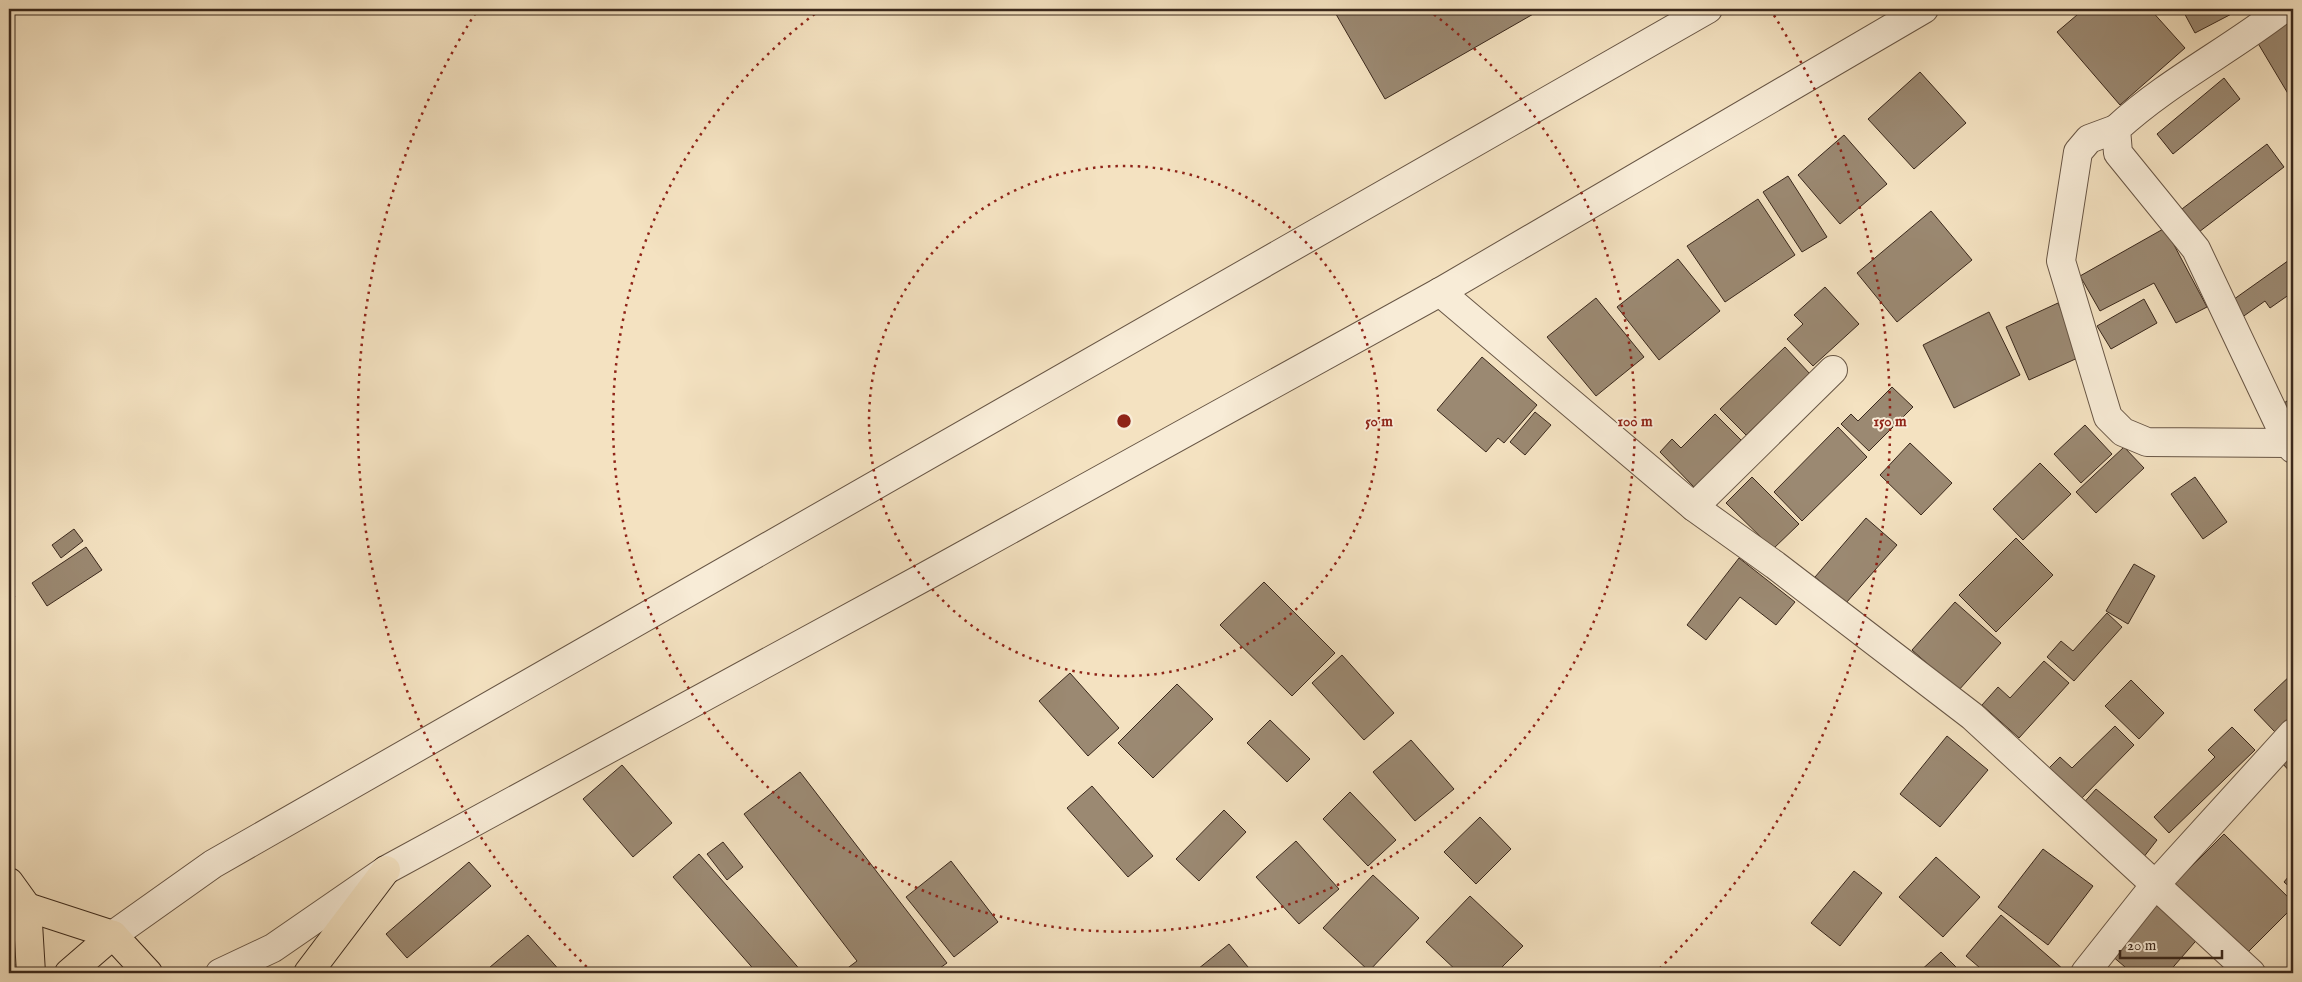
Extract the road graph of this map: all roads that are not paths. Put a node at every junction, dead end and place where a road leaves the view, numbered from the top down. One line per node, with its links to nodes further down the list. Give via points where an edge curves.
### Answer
1 (1708, 9): 14 (street, via 213,864)
2 (1924, 9): 5 (street)
3 (2283, 9): 4 (street, via 2142,104)
4 (2116, 128): 7 (street, via 2118,153 2196,249); 7 (street, via 2090,139 2078,152 2061,261 2108,417 2123,432 2147,442)
5 (1440, 292): 8 (street); 10 (street)
6 (1832, 370): 8 (street)
7 (2290, 446)
8 (1694, 507): 12 (street, via 1775,564 1972,716)
9 (2293, 733): 12 (street)
10 (386, 870): 18 (street, via 273,948); 19 (main road)
11 (9, 882): 13 (main road)
12 (2154, 886): 20 (street); 21 (street)
13 (26, 907): 14 (main road); 15 (main road)
14 (114, 935): 16 (main road); 17 (main road)
15 (31, 973)
16 (69, 973)
17 (148, 973)
18 (220, 973)
19 (308, 973)
20 (2086, 973)
21 (2251, 973)

